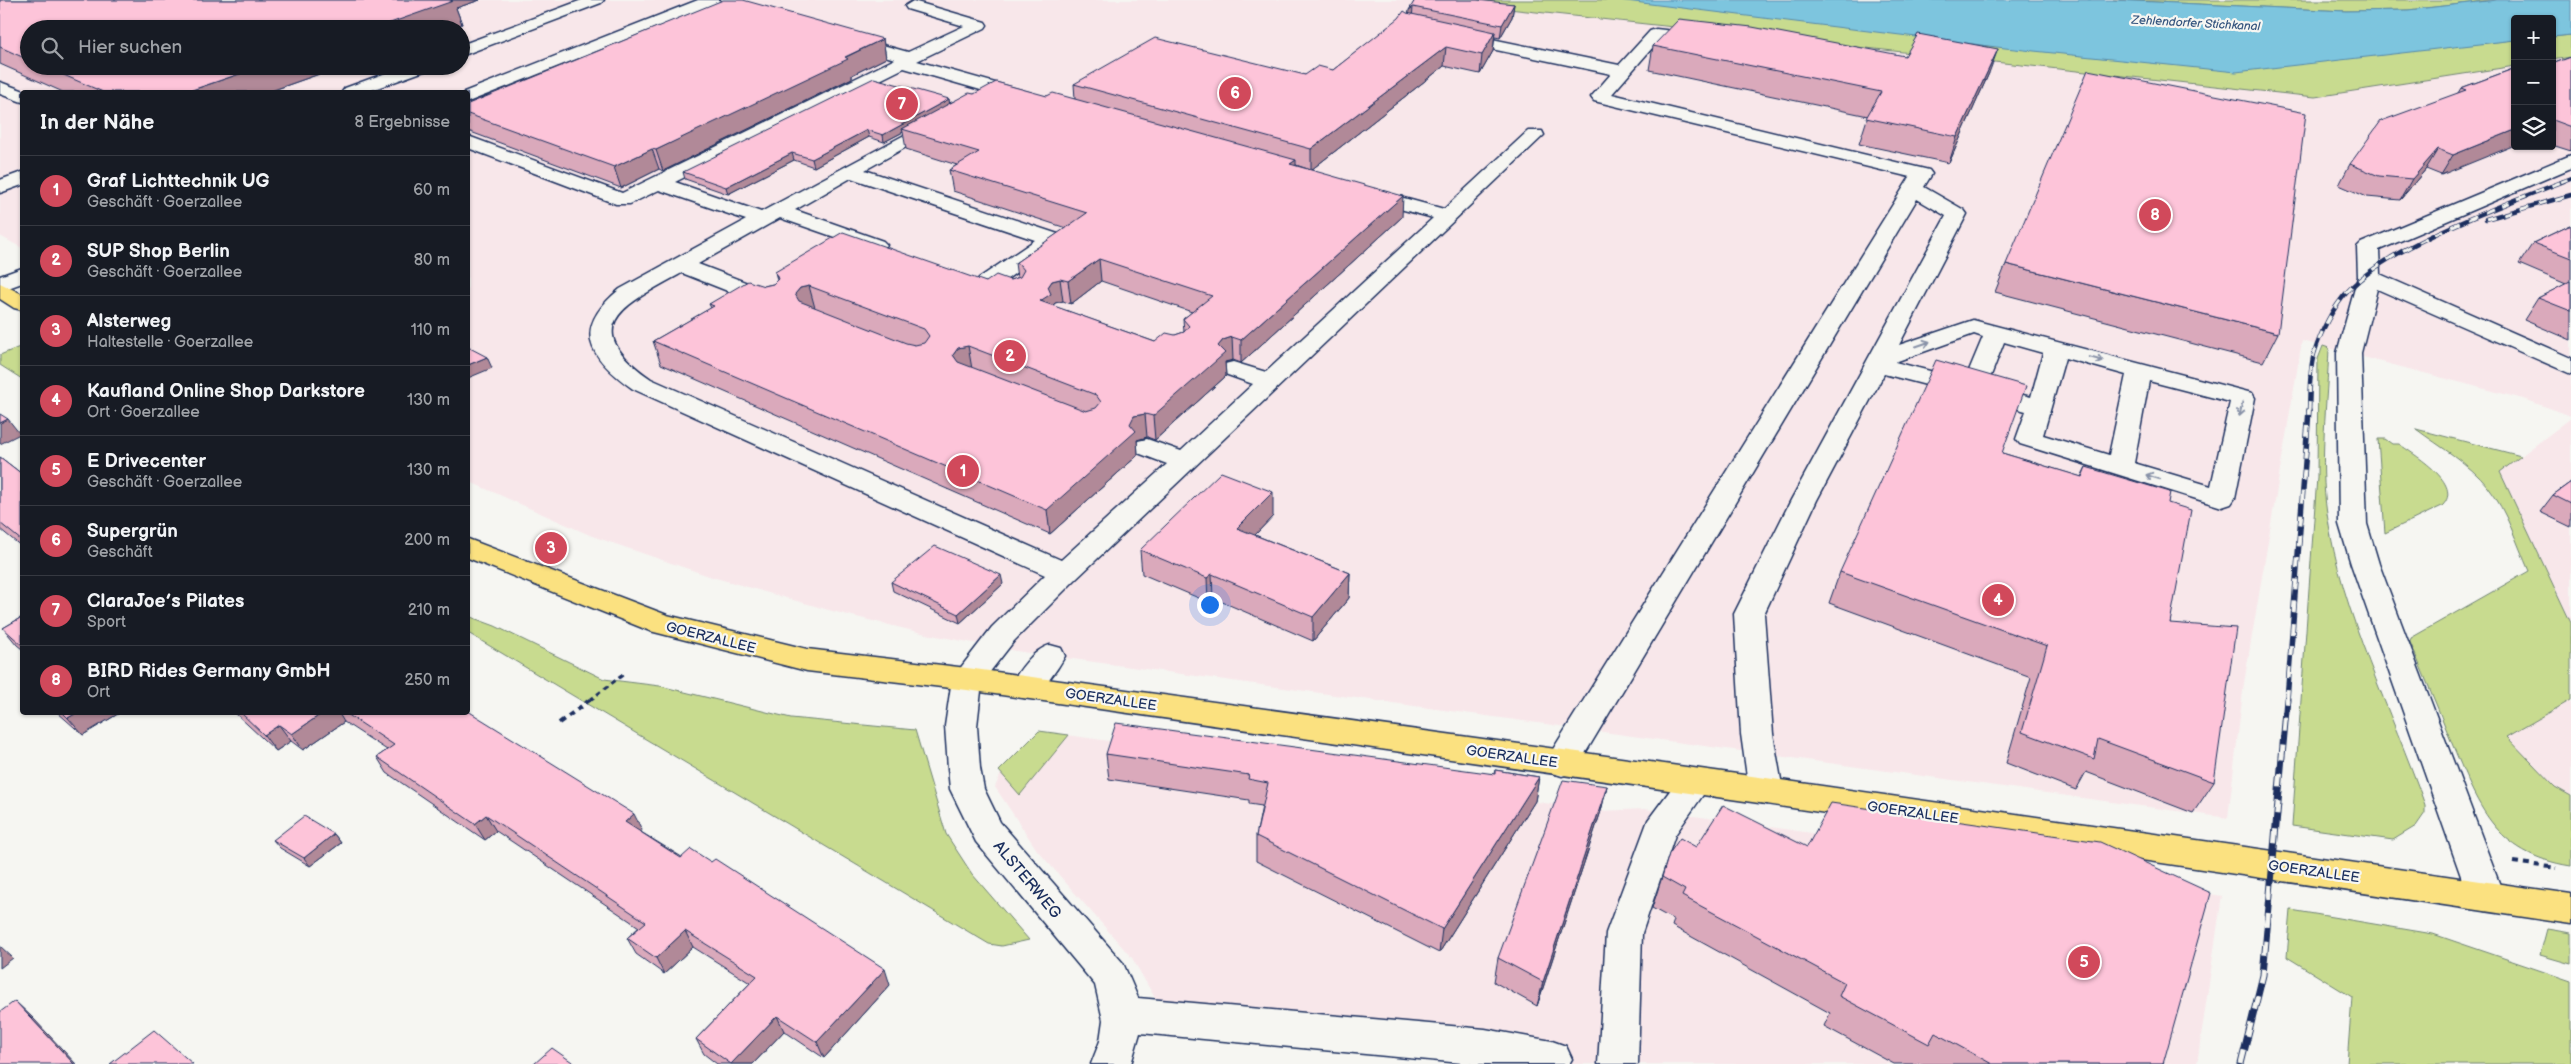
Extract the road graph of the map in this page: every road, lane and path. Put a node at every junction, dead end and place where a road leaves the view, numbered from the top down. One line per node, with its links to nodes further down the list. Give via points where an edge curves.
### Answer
1 (596, 0): 7 (street)
2 (712, 0): 15 (street)
3 (913, 6): 8 (street, via 979,25)
4 (1441, 33): 9 (street)
5 (837, 37): 8 (street)
6 (1713, 40): 9 (street, via 1656,34)
7 (470, 48)
8 (906, 60): 12 (street); 22 (street)
9 (1623, 71): 24 (street, via 1600,96 1922,174)
10 (397, 75): 13 (street)
11 (0, 87): 14 (street)
12 (998, 89): 16 (street); 20 (street)
13 (356, 90)
14 (20, 96)
15 (470, 97)
16 (1046, 103)
17 (1535, 135): 27 (street)
18 (470, 143): 22 (street, via 623,200)
19 (2571, 161): 31 (street, via 2368,248)
20 (848, 171): 26 (street); 34 (street, via 1052,238 978,280)
21 (20, 179): 23 (street)
22 (658, 182): 26 (street)
23 (0, 186)
24 (1913, 189): 39 (street, via 1957,214); 56 (street)
25 (1353, 190): 27 (street)
26 (769, 214): 28 (street); 29 (street)
27 (1448, 216): 43 (street)
28 (896, 252)
29 (679, 264): 35 (street); 50 (street, via 628,294 610,310 602,324 602,340 608,356 619,369 642,384)
30 (20, 276): 32 (street)
31 (2370, 277): 40 (street); 59 (street, via 2349,353 2352,524)
32 (0, 284)
33 (0, 290): 36 (main road)
34 (1014, 293)
35 (771, 300)
36 (20, 303)
37 (1996, 332): 38 (street); 39 (street, one-way to 37, via 1973,327); 44 (street)
38 (2056, 349): 42 (street, one-way to 42); 45 (street)
39 (1876, 362): 44 (street); 58 (street, via 1749,614 1757,734)
40 (2571, 367)
41 (1234, 369): 43 (street)
42 (2139, 371): 48 (street); 48 (street, one-way to 48, via 2243,398 2222,498 2180,498)
43 (1271, 382): 47 (street)
44 (1974, 389): 45 (street)
45 (2040, 406): 48 (street, via 2029,439)
46 (1147, 447): 47 (street)
47 (1186, 462): 50 (street)
48 (2120, 467)
49 (470, 549): 53 (main road, GOERZALLEE, via 660,624 807,660)
50 (1065, 573): 53 (street, via 1003,634)
51 (1050, 656): 54 (street)
52 (624, 674): 55 (path)
53 (967, 679): 54 (main road, GOERZALLEE); 61 (street, ALSTERWEG, via 960,726 968,789 988,832 1110,975)
54 (1025, 687): 56 (main road, GOERZALLEE)
55 (559, 723)
56 (1562, 763): 57 (main road, GOERZALLEE)
57 (1695, 782): 58 (main road, GOERZALLEE); 64 (street, via 1660,830 1624,933)
58 (1766, 791): 59 (main road, GOERZALLEE)
59 (2486, 896): 60 (main road, GOERZALLEE)
60 (2571, 909)
61 (1122, 1014): 62 (street, via 1485,1047); 63 (street, ALSTERWEG, via 1124,1020 1118,1049)
62 (1552, 1059)
63 (1110, 1064)
64 (1618, 1064)

